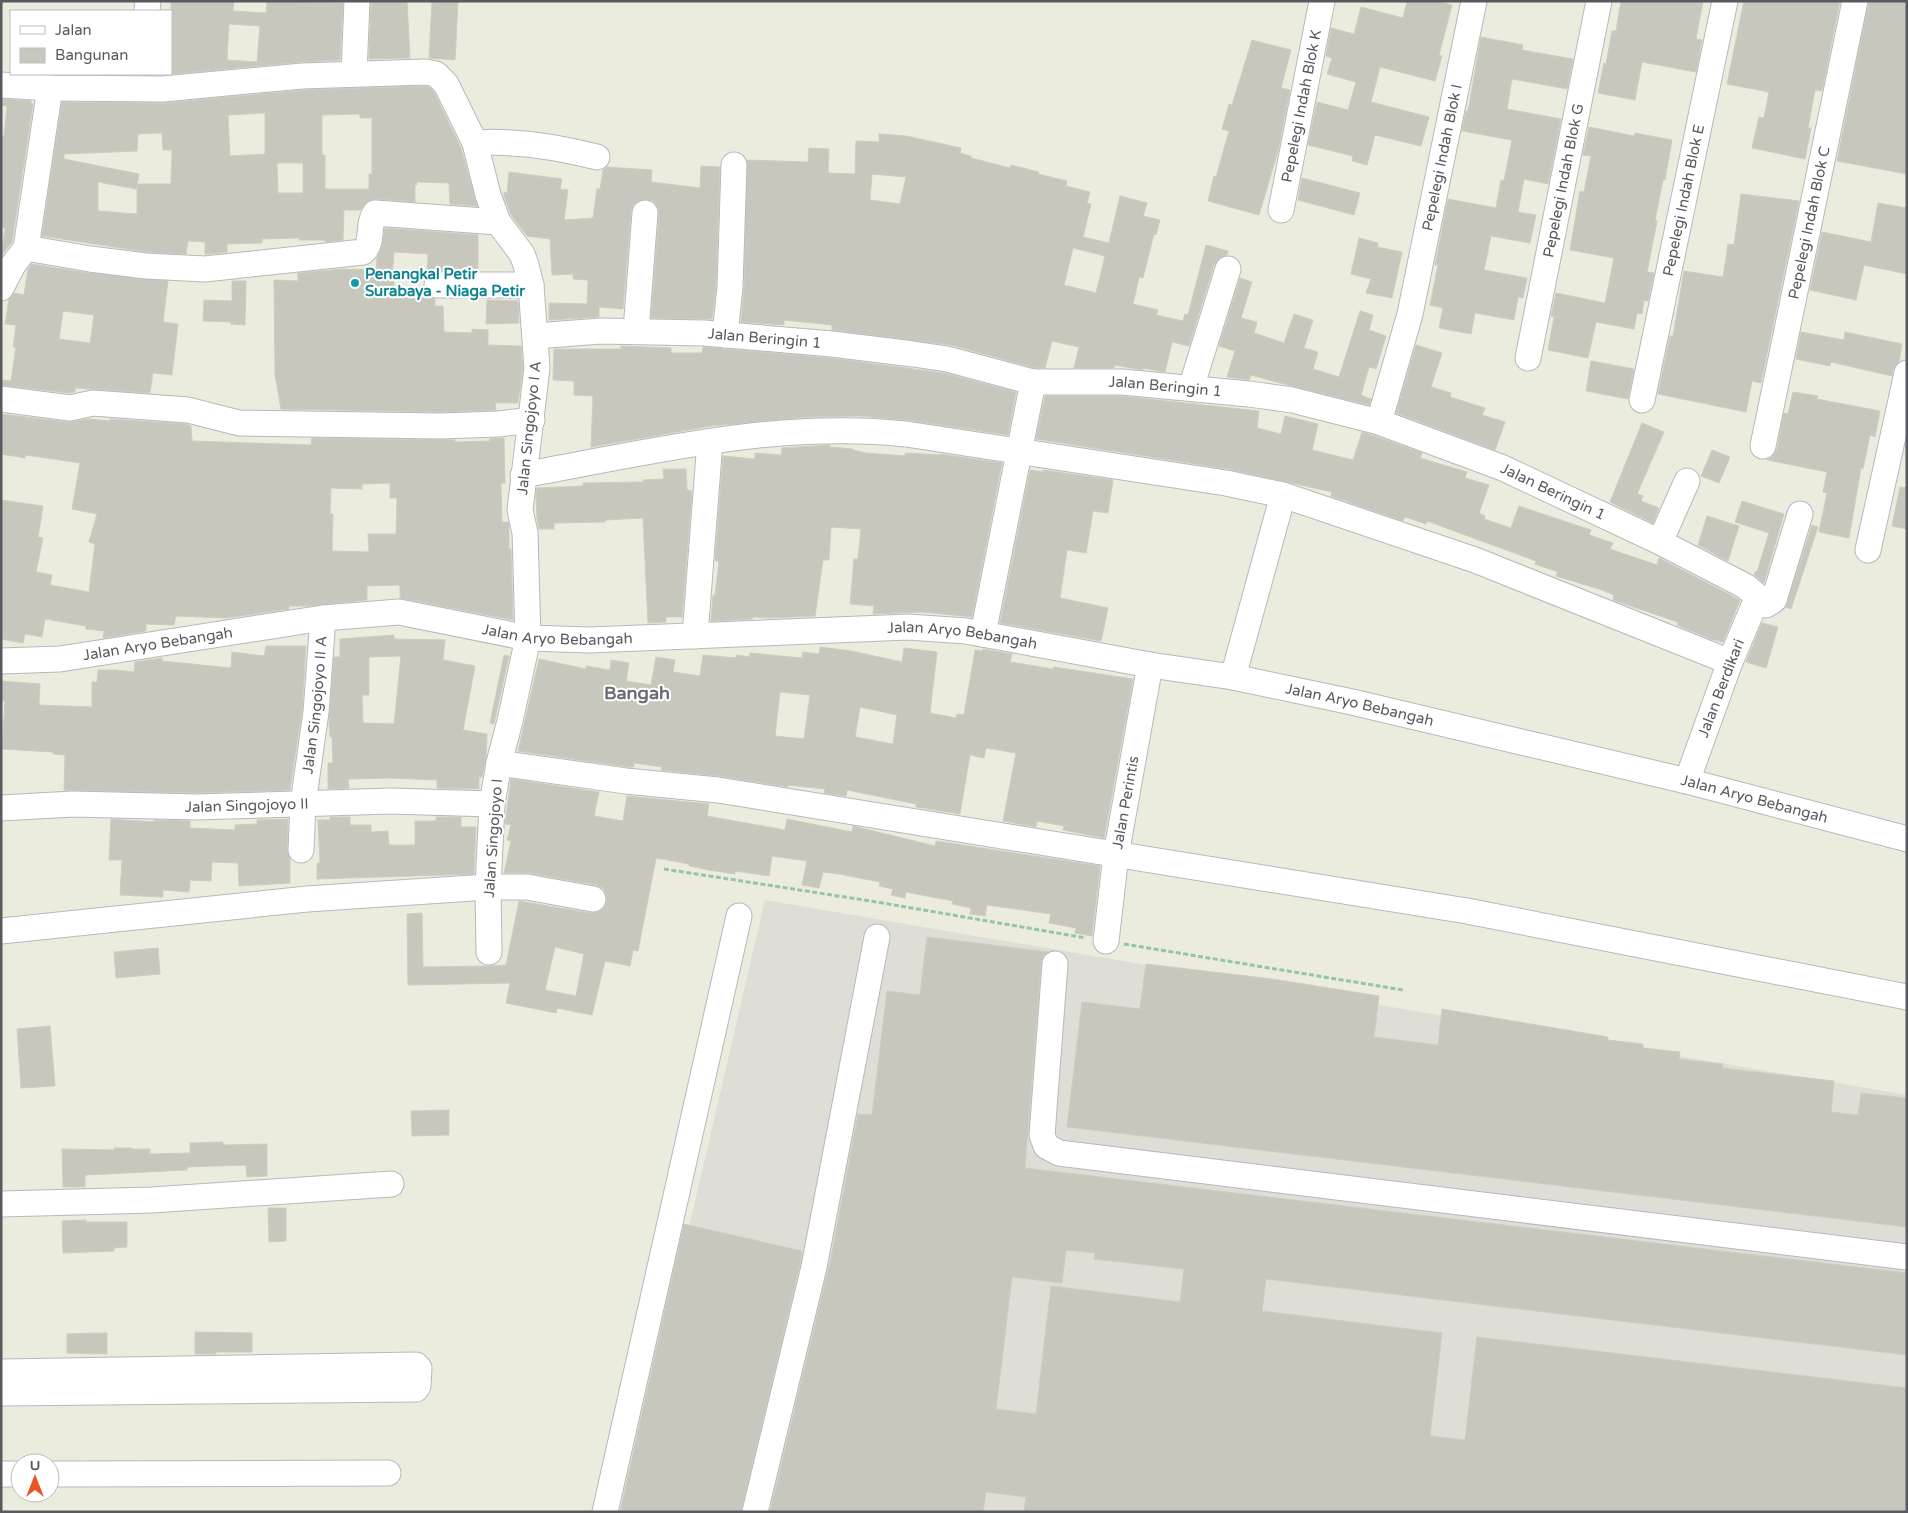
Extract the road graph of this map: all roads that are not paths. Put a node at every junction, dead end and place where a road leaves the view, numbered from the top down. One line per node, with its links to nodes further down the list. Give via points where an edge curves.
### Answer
1 (358, 1): 7 (street)
2 (1322, 1): 14 (street, Pepelegi Indah Blok K)
3 (1474, 1): 32 (street, Pepelegi Indah Blok I, via 1410,314)
4 (1599, 1): 25 (street, Pepelegi Indah Blok G)
5 (1725, 1): 30 (street, Pepelegi Indah Blok E)
6 (1855, 1): 33 (street, Pepelegi Indah Blok C)
7 (354, 74): 8 (street, via 163,89); 11 (street, Jalan Singojoyo I A, via 436,74 446,84)
8 (141, 81): 10 (street)
9 (1, 85): 10 (street)
10 (50, 88): 17 (street)
11 (475, 143): 12 (street, via 501,141); 16 (street, Jalan Singojoyo I A)
12 (597, 157)
13 (734, 165): 23 (street)
14 (1281, 210)
15 (645, 213): 22 (street)
16 (498, 222): 17 (street, via 375,213 368,246 363,252 205,269 90,260); 20 (street, Jalan Singojoyo I A, via 522,254)
17 (26, 248): 21 (street)
18 (1228, 269): 28 (street)
19 (437, 285): 20 (street)
20 (531, 285): 24 (street, Jalan Singojoyo I A)
21 (1, 288)
22 (636, 331): 23 (street, Jalan Beringin 1); 24 (street, Jalan Beringin 1)
23 (725, 335): 27 (street, Jalan Beringin 1, via 921,355)
24 (535, 336): 31 (street, Jalan Singojoyo I A, via 537,368)
25 (1528, 358)
26 (1907, 372): 41 (street)
27 (1033, 382): 28 (street, Jalan Beringin 1, via 1122,382); 34 (street)
28 (1191, 388): 32 (street, Jalan Beringin 1, via 1292,400)
29 (1, 399): 31 (street, via 70,408 93,404 188,410 239,423 442,426)
30 (1642, 400)
31 (532, 420): 36 (street, Jalan Singojoyo I A)
32 (1379, 422): 40 (street, Jalan Beringin 1, via 1503,468)
33 (1762, 446)
34 (1020, 452): 36 (street, via 880,431 779,432 711,440); 38 (street, via 1226,483); 44 (street)
35 (709, 454): 45 (street)
36 (523, 475): 46 (street, Jalan Singojoyo I A, via 520,510 525,532)
37 (1687, 481): 40 (street)
38 (1283, 495): 48 (street, via 1475,560); 50 (street)
39 (1800, 514): 42 (street, via 1774,600 1766,605)
40 (1660, 542): 42 (street, Jalan Beringin 1, via 1752,590)
41 (1868, 550)
42 (1756, 598): 48 (street, Jalan Berdikari)
43 (323, 618): 46 (street, Jalan Aryo Bebangah, via 399,612); 47 (street, Jalan Aryo Bebangah, via 60,659); 53 (street, Jalan Singojoyo II A, via 316,712)
44 (983, 634): 45 (street, Jalan Aryo Bebangah, via 910,627); 49 (street, Jalan Aryo Bebangah)
45 (695, 636): 46 (street, Jalan Aryo Bebangah, via 609,640)
46 (528, 638): 51 (street, Jalan Singojoyo I)
47 (1, 661)
48 (1730, 662): 52 (street, Jalan Berdikari)
49 (1150, 665): 50 (street, Jalan Aryo Bebangah); 58 (street, Jalan Perintis)
50 (1233, 677): 52 (street, Jalan Aryo Bebangah)
51 (499, 763): 54 (street, Jalan Singojoyo I); 58 (street, via 718,790)
52 (1687, 781): 56 (street, Jalan Aryo Bebangah)
53 (303, 804): 54 (street, Jalan Singojoyo II, via 391,800); 55 (street, Jalan Singojoyo II, via 196,807 73,804); 57 (street, Jalan Singojoyo II A)
54 (492, 804): 59 (street, Jalan Singojoyo I)
55 (1, 808)
56 (1907, 839)
57 (301, 850)
58 (1116, 855): 64 (street, Jalan Perintis); 67 (street, via 1467,911)
59 (488, 888): 60 (street, via 527,887); 62 (street, via 307,898); 65 (street, Jalan Singojoyo I)
60 (594, 898)
61 (739, 916): 75 (street)
62 (1, 932)
63 (877, 937): 76 (street, via 814,1267)
64 (1106, 941)
65 (489, 952)
66 (1055, 964): 70 (street, via 1042,1135 1046,1146 1059,1153)
67 (1907, 997)
68 (391, 1184): 69 (street, via 152,1200)
69 (1, 1204)
70 (1907, 1256)
71 (1, 1372): 72 (street, via 416,1365 419,1368 416,1389)
72 (1, 1393)
73 (388, 1473): 74 (street)
74 (60, 1474)
75 (605, 1512)
76 (755, 1512)

